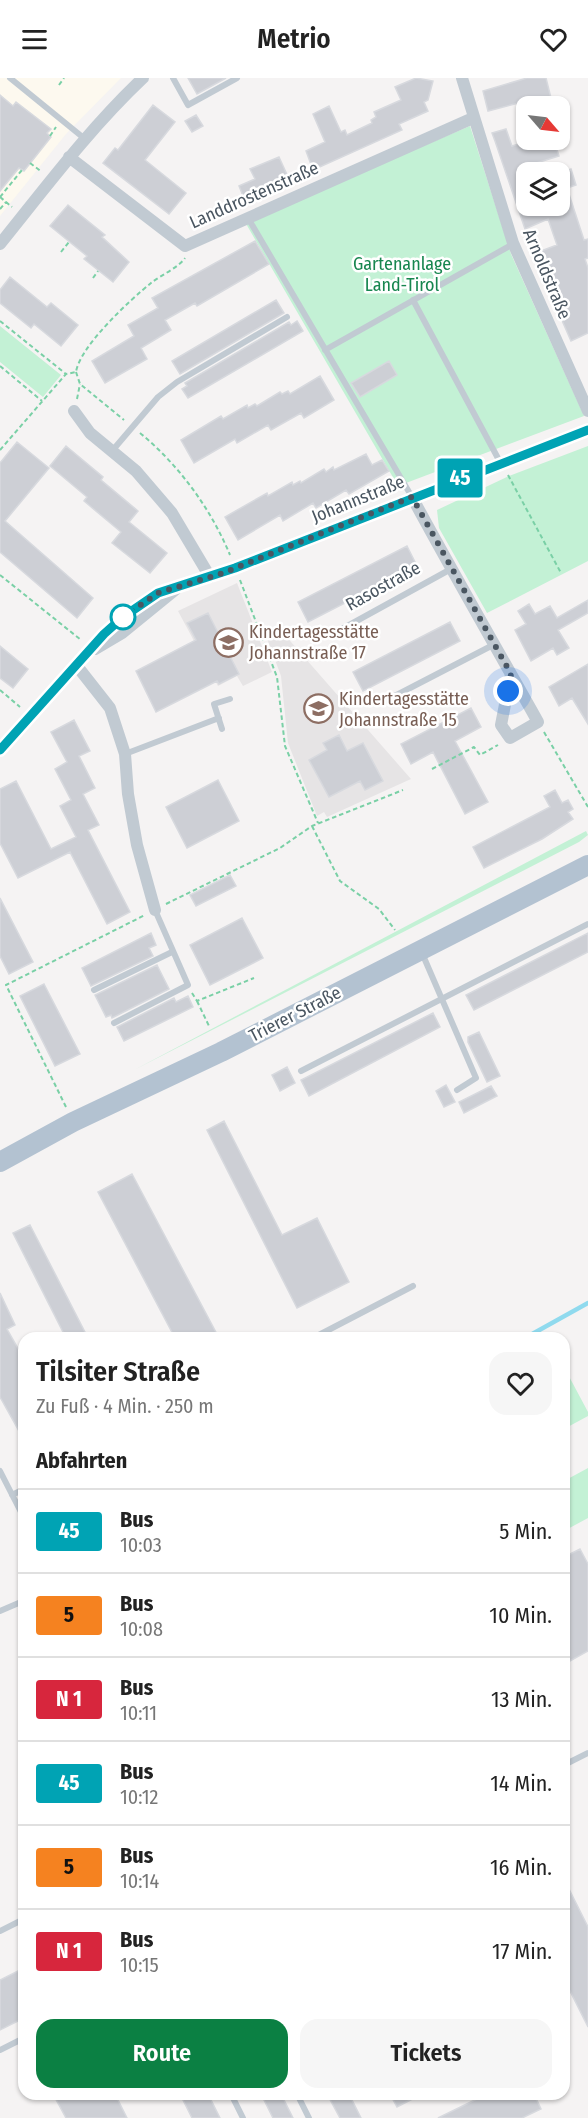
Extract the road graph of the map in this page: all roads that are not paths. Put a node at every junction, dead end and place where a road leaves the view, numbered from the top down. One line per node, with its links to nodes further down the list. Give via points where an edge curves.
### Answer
1 (10, 78): 7 (lane)
2 (143, 78): 7 (street)
3 (173, 78): 4 (lane, via 188,105)
4 (237, 78)
5 (462, 78): 6 (street, Arnoldstraße)
6 (473, 118): 9 (street, Landdrostenstraße); 10 (street, Arnoldstraße)
7 (85, 139): 8 (street)
8 (69, 157): 9 (street, Landdrostenstraße, via 185,246); 11 (street)
9 (247, 216): 14 (lane)
10 (513, 243): 12 (lane); 16 (street, Arnoldstraße)
11 (0, 244)
12 (413, 300): 14 (lane); 19 (lane)
13 (287, 317): 18 (lane, via 177,382 158,397)
14 (325, 350): 20 (lane)
15 (74, 411): 18 (street, via 90,433)
16 (588, 411)
17 (588, 430): 19 (street, Johannstraße)
18 (112, 451): 22 (street, via 136,471 172,513)
19 (500, 462): 20 (street, Johannstraße)
20 (412, 497): 21 (street, Rasostraße); 22 (street, Johannstraße)
21 (451, 569): 23 (lane, Rasostraße); 24 (street, Rasostraße)
22 (210, 577): 25 (street, Johannstraße, via 176,589 123,633 92,650)
23 (332, 635)
24 (495, 644): 26 (street, Rasostraße); 28 (lane)
25 (77, 666): 31 (street, Johannstraße); 32 (street, via 110,708)
26 (511, 674): 26 (street, Rasostraße, via 501,725 510,738 538,722)
27 (230, 699): 29 (lane, via 214,704)
28 (385, 701)
29 (219, 718): 30 (lane); 32 (lane)
30 (222, 729)
31 (0, 750)
32 (125, 754): 34 (street, via 137,845)
33 (588, 865): 36 (main road, Trierer Straße)
34 (155, 910): 37 (lane)
35 (588, 924): 39 (lane)
36 (420, 950): 39 (lane); 43 (main road, Trierer Straße)
37 (172, 952): 38 (lane); 40 (lane, via 188,985)
38 (94, 990)
39 (442, 999): 41 (lane); 42 (lane, via 476,1078)
40 (114, 1023)
41 (301, 1071)
42 (457, 1090)
43 (0, 1162)
44 (413, 1286): 45 (lane)
45 (325, 1332)
46 (0, 1471): 48 (lane)
47 (18, 1492): 48 (lane)
48 (12, 1495): 49 (lane)
49 (18, 1506)
50 (18, 1603): 51 (lane)
51 (0, 1611)
52 (588, 1753): 53 (lane)
53 (570, 1762)
54 (18, 1922): 55 (lane)
55 (0, 1931)
56 (18, 2041): 57 (lane)
57 (0, 2050)
58 (234, 2100): 60 (lane)
59 (300, 2100): 61 (lane)
60 (243, 2118)
61 (309, 2118)

